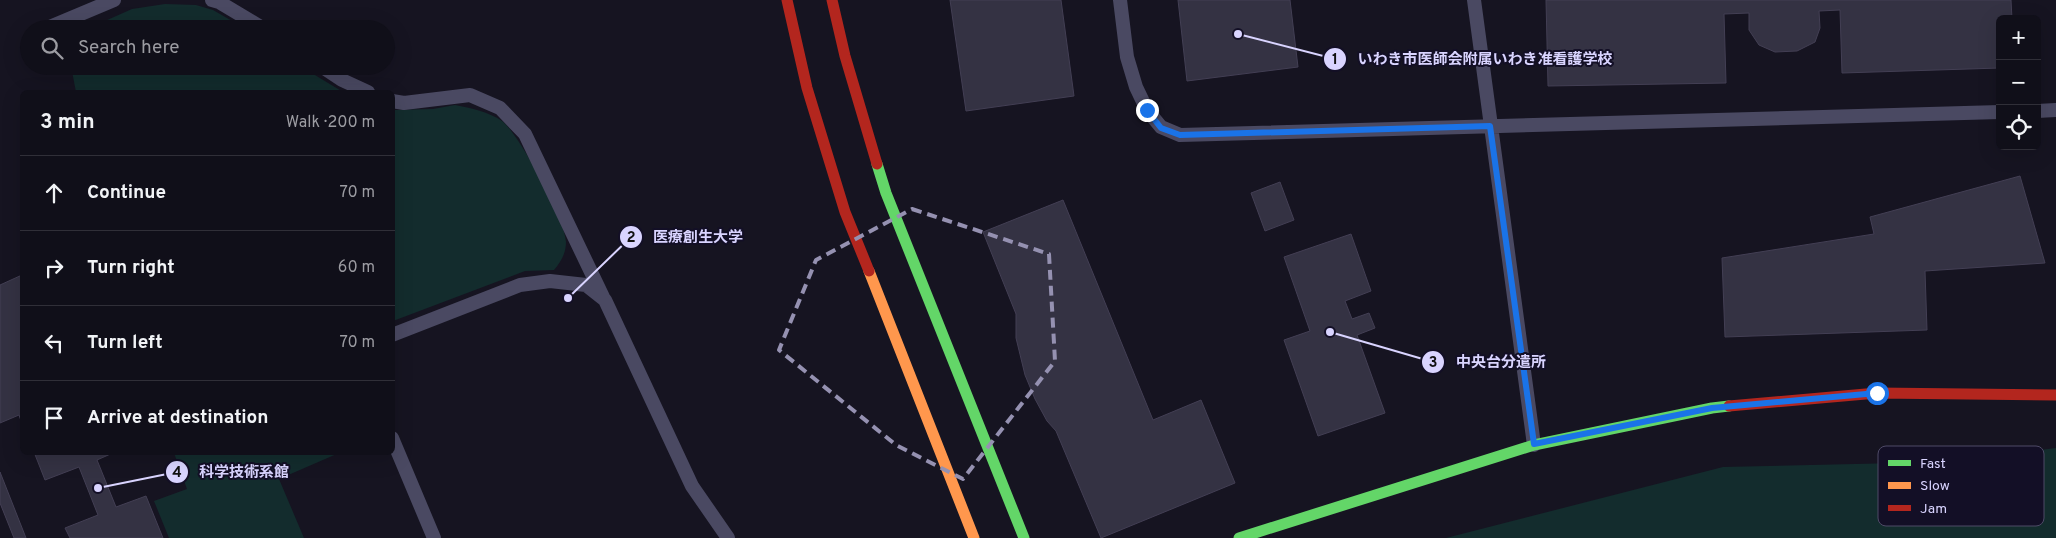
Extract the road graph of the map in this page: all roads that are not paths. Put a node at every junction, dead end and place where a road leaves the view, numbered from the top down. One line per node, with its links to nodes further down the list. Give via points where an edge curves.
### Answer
1 (114, 0): 7 (lane)
2 (212, 0): 8 (lane)
3 (788, 0): 23 (street, via 807,88 845,212)
4 (832, 0): 24 (street, via 845,56 886,193)
5 (1120, 0): 15 (lane, via 1136,87 1147,110 1161,128 1180,135)
6 (1474, 0): 15 (lane)
7 (66, 20)
8 (249, 20)
9 (334, 75): 10 (lane)
10 (364, 90)
11 (395, 102): 16 (lane, via 470,95 500,108 525,134)
12 (2041, 110): 13 (lane)
13 (2056, 110)
14 (1996, 112): 15 (lane)
15 (1490, 126): 19 (lane)
16 (605, 300): 17 (lane, via 586,285 550,281 520,285); 22 (lane, via 692,486)
17 (395, 334)
18 (2056, 395): 19 (street, via 1877,393 1712,408)
19 (1534, 444): 25 (street)
20 (395, 445): 21 (lane)
21 (434, 538)
22 (728, 538)
23 (974, 538)
24 (1024, 538)
25 (1239, 538)

